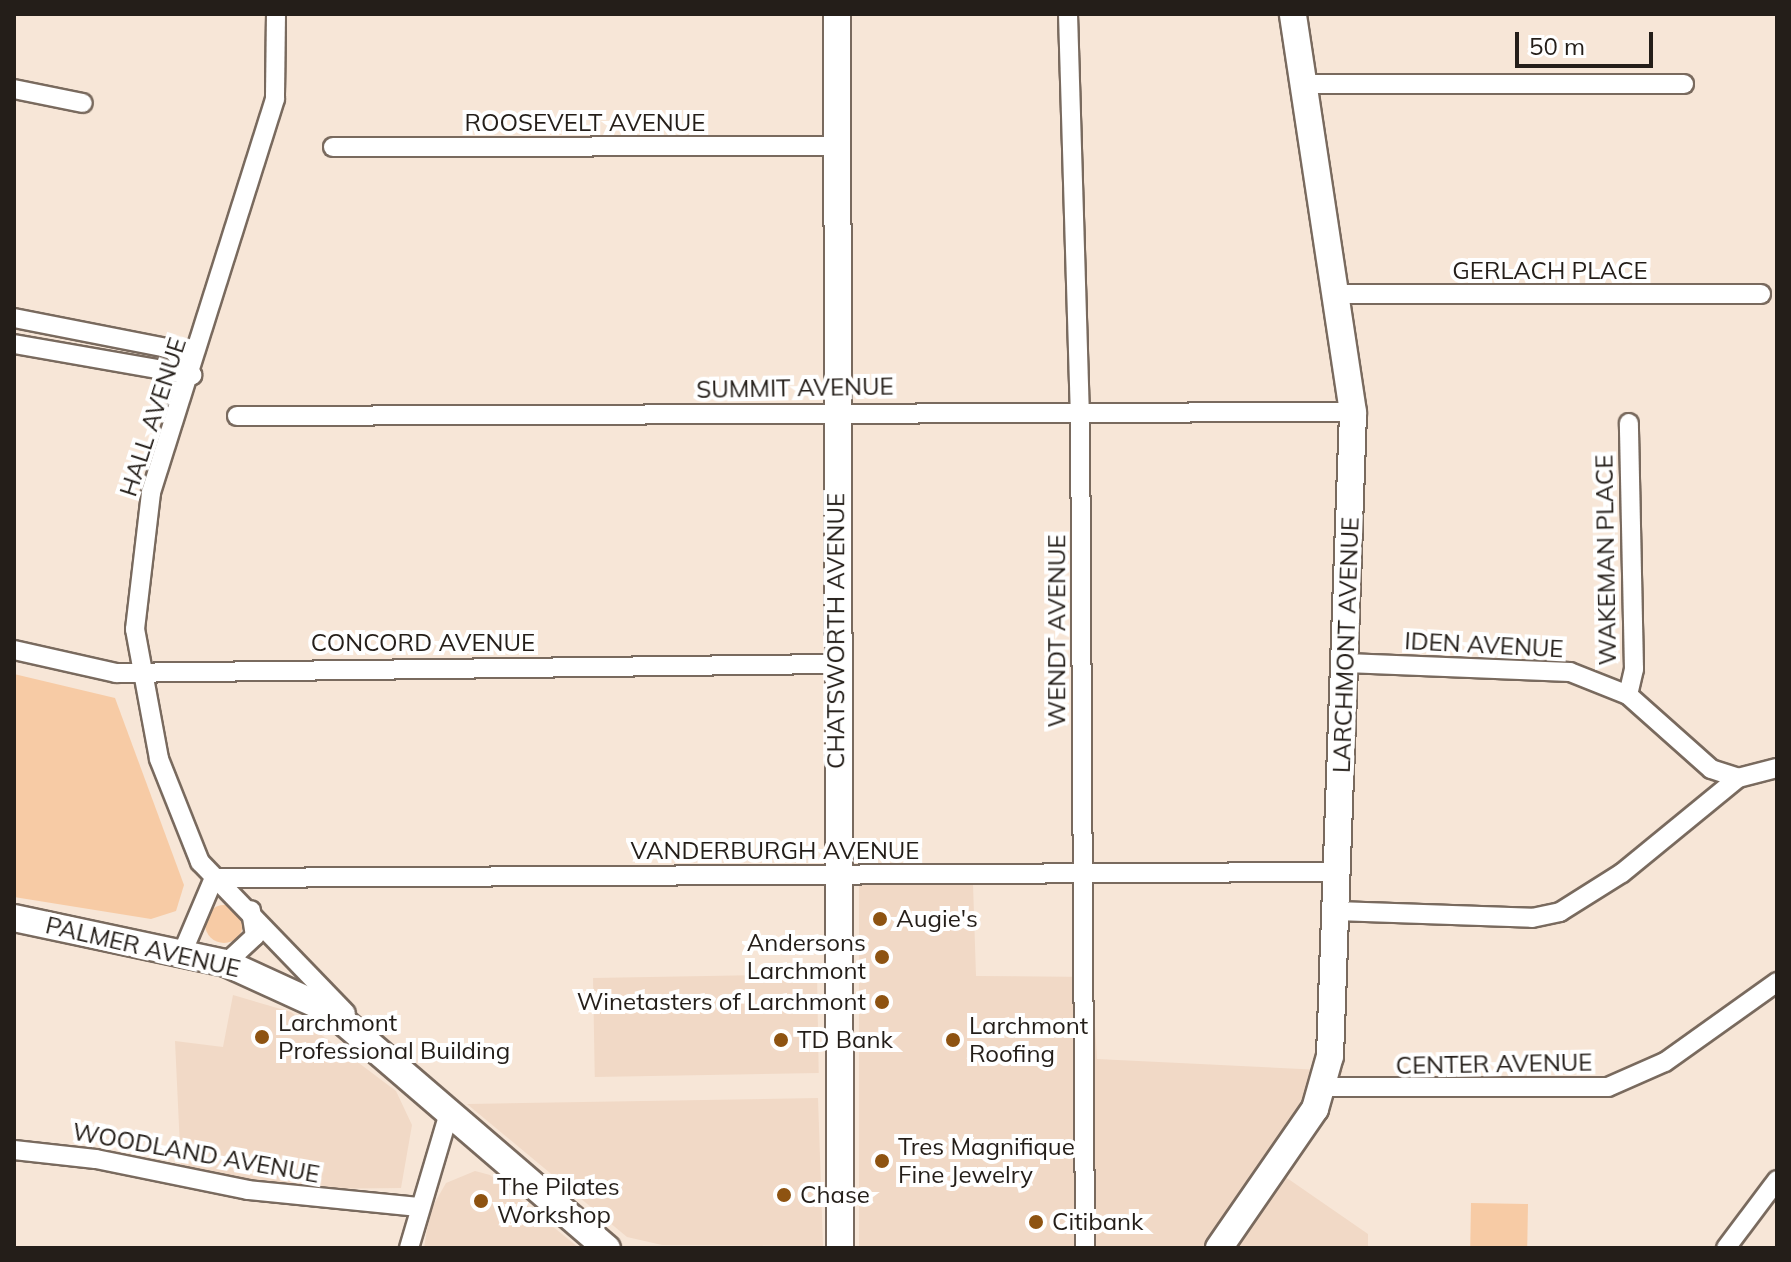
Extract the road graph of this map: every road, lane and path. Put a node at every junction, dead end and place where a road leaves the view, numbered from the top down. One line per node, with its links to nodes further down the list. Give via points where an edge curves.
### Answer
1 (276, 14): 15 (street, HALL AVENUE, via 275,99)
2 (837, 14): 9 (street, CHATSWORTH AVENUE)
3 (1068, 14): 16 (street, WENDT AVENUE)
4 (1293, 14): 5 (street, LARCHMONT AVENUE)
5 (1303, 84): 6 (street); 11 (street, LARCHMONT AVENUE)
6 (1684, 84)
7 (14, 89): 8 (street)
8 (83, 103)
9 (837, 146): 10 (street, ROOSEVELT AVENUE); 17 (street, CHATSWORTH AVENUE)
10 (333, 147)
11 (1338, 294): 12 (street, GERLACH PLACE); 18 (street, LARCHMONT AVENUE)
12 (1761, 294)
13 (14, 318): 15 (street, via 172,349)
14 (14, 344): 15 (street)
15 (192, 375): 24 (street, HALL AVENUE, via 151,493 135,629)
16 (1080, 410): 17 (street, SUMMIT AVENUE); 18 (street, SUMMIT AVENUE); 29 (street, WENDT AVENUE)
17 (836, 411): 19 (street, SUMMIT AVENUE); 23 (street, CHATSWORTH AVENUE)
18 (1353, 412): 22 (street, LARCHMONT AVENUE)
19 (237, 416)
20 (1629, 423): 25 (street, WAKEMAN PLACE, via 1634,669)
21 (14, 650): 24 (street, CONCORD AVENUE, via 116,673)
22 (1346, 663): 25 (street, IDEN AVENUE, via 1570,672); 28 (street, LARCHMONT AVENUE)
23 (835, 664): 24 (street, CONCORD AVENUE); 30 (street, CHATSWORTH AVENUE)
24 (139, 670): 31 (street, HALL AVENUE, via 172,800)
25 (1628, 695): 27 (street, IDEN AVENUE, via 1711,769)
26 (1777, 768): 27 (street)
27 (1738, 778): 33 (street, via 1633,865 1560,912 1532,918)
28 (1338, 872): 29 (street, VANDERBURGH AVENUE); 33 (street, LARCHMONT AVENUE)
29 (1081, 873): 30 (street, VANDERBURGH AVENUE); 48 (street, WENDT AVENUE)
30 (839, 874): 31 (street, VANDERBURGH AVENUE); 47 (street, CHATSWORTH AVENUE)
31 (214, 878): 32 (street, HALL AVENUE); 35 (street)
32 (250, 908): 36 (street, via 255,936); 38 (street, HALL AVENUE)
33 (1336, 911): 39 (street, LARCHMONT AVENUE)
34 (14, 918): 35 (street, PALMER AVENUE)
35 (183, 951): 36 (street, PALMER AVENUE)
36 (226, 963): 38 (street, PALMER AVENUE, via 276,981)
37 (1777, 982): 39 (street, CENTER AVENUE, via 1665,1062 1608,1087)
38 (365, 1036): 40 (street, PALMER AVENUE)
39 (1325, 1087): 49 (street, LARCHMONT AVENUE)
40 (450, 1110): 43 (street); 46 (street, PALMER AVENUE)
41 (14, 1150): 43 (street, WOODLAND AVENUE, via 96,1159 248,1190)
42 (1777, 1180): 44 (street)
43 (417, 1207): 45 (street)
44 (1734, 1247)
45 (409, 1248)
46 (607, 1248)
47 (840, 1248)
48 (1085, 1248)
49 (1219, 1248)

